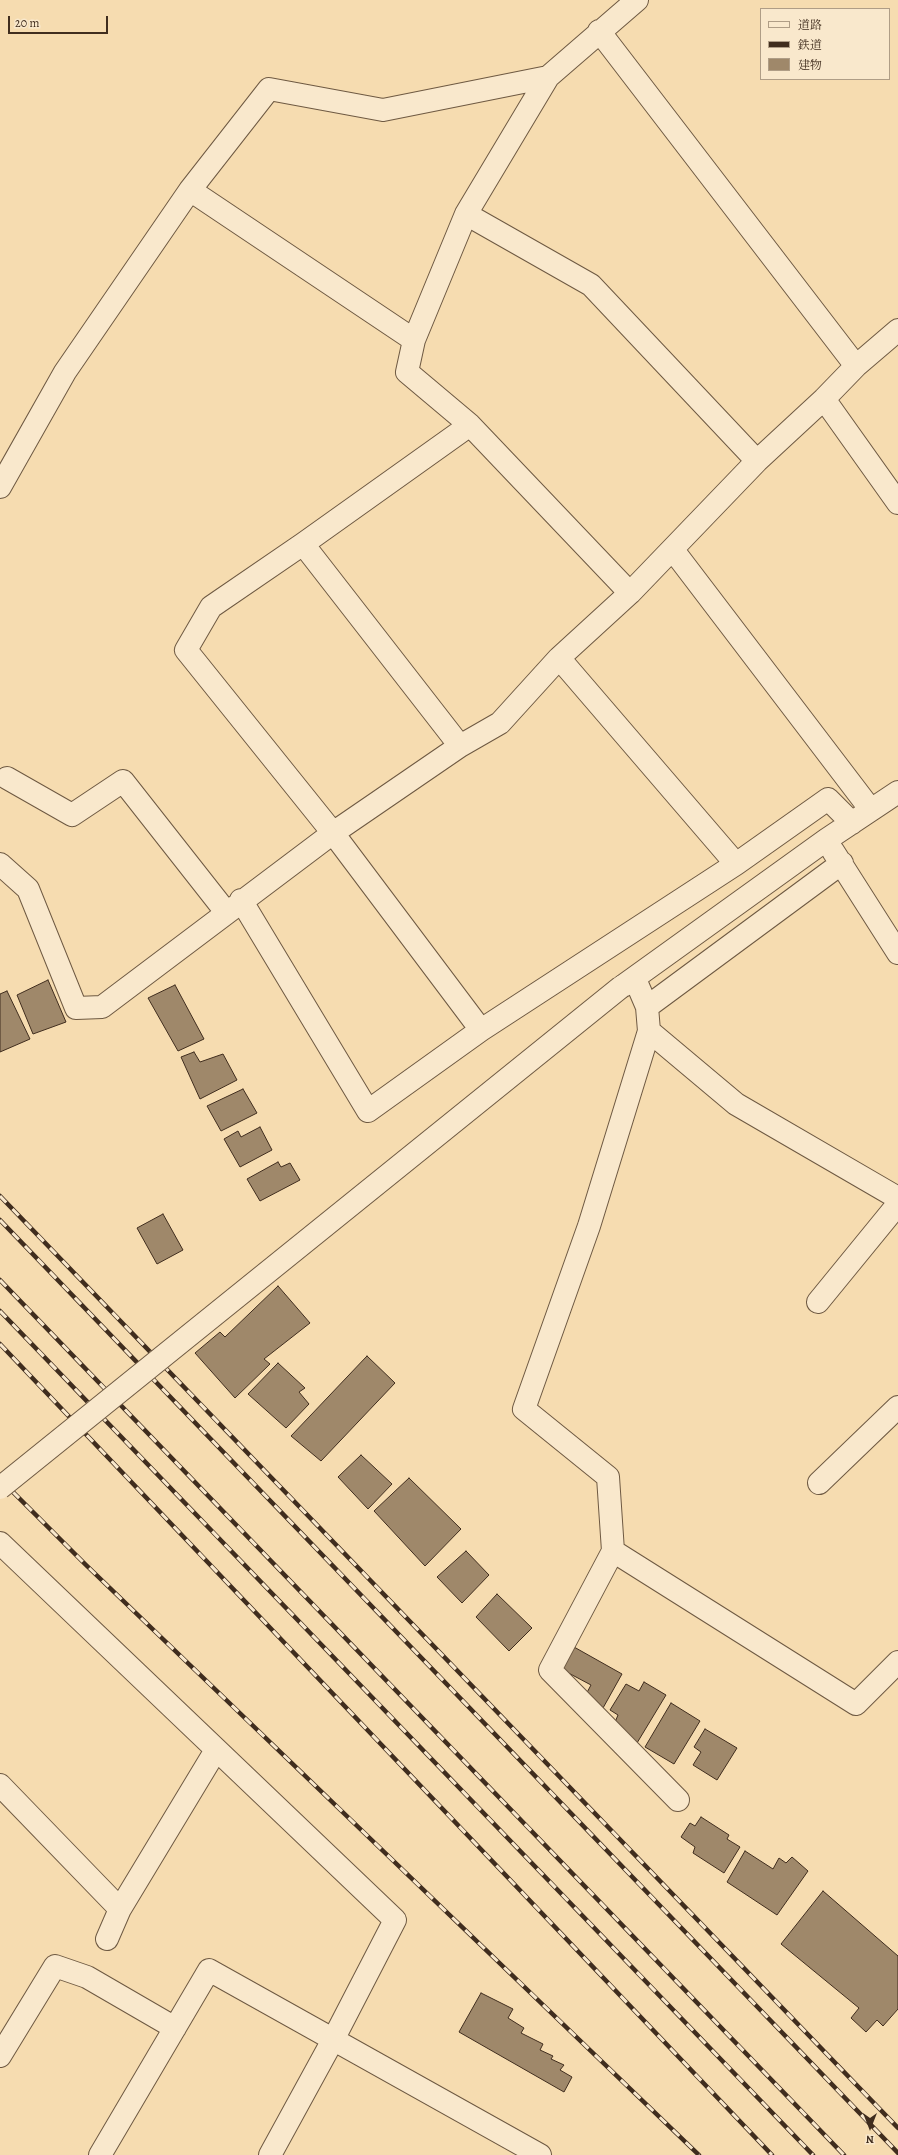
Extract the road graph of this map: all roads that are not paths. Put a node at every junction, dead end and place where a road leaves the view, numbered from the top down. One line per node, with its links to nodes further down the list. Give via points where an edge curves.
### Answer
1 (637, 0): 2 (street)
2 (599, 31): 3 (street); 8 (street)
3 (548, 77): 4 (street, via 383,110 270,89); 5 (street)
4 (190, 190): 7 (street); 12 (street, via 64,372)
5 (466, 214): 7 (street); 11 (street, via 591,285)
6 (898, 330): 8 (street)
7 (414, 340): 10 (street, via 407,372)
8 (856, 366): 9 (street)
9 (824, 399): 11 (street); 13 (street)
10 (470, 425): 14 (street); 16 (street)
11 (757, 461): 15 (street)
12 (0, 487)
13 (898, 503)
14 (303, 544): 18 (street); 23 (street, via 211,607 186,650)
15 (673, 550): 16 (street); 21 (street)
16 (630, 593): 17 (street)
17 (559, 658): 18 (street, via 500,723); 26 (street)
18 (460, 746): 23 (street)
19 (7, 778): 28 (street, via 72,815 123,781)
20 (898, 792): 21 (street)
21 (871, 810): 22 (street)
22 (852, 823): 24 (street); 26 (street, via 828,799)
23 (333, 832): 28 (street); 32 (street)
24 (826, 840): 27 (street); 30 (street)
25 (0, 864): 28 (street, via 28,889 76,1008 102,1007)
26 (736, 864): 32 (street)
27 (842, 864): 29 (street); 31 (street)
28 (233, 906): 32 (street, via 368,1111)
29 (898, 953)
30 (628, 983): 31 (street); 39 (street, bridge)
31 (647, 1007): 33 (street)
32 (481, 1030)
33 (649, 1031): 34 (street, via 736,1104); 41 (street, via 589,1226 524,1409 608,1477)
34 (898, 1198)
35 (898, 1204): 36 (street)
36 (818, 1302)
37 (898, 1407): 38 (street)
38 (819, 1483)
39 (0, 1488)
40 (0, 1543): 43 (street)
41 (613, 1551): 42 (street, via 856,1704); 45 (street, via 550,1670)
42 (898, 1662)
43 (216, 1750): 46 (street); 49 (street, via 395,1920)
44 (4, 1797): 46 (street)
45 (678, 1800)
46 (120, 1909): 47 (street)
47 (106, 1939)
48 (175, 2028): 49 (street, via 208,1970); 50 (street, via 87,1977 56,1966); 51 (street)
49 (334, 2038): 52 (street); 53 (street)
50 (0, 2056)
51 (100, 2155)
52 (270, 2155)
53 (540, 2155)

